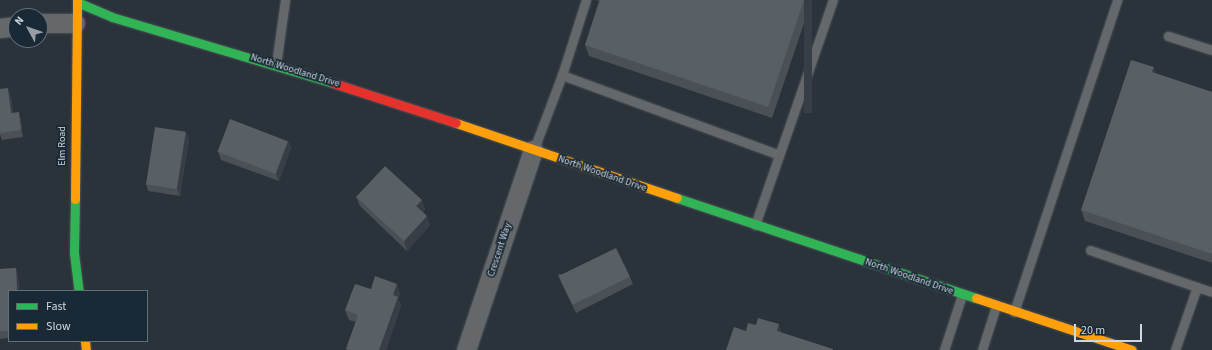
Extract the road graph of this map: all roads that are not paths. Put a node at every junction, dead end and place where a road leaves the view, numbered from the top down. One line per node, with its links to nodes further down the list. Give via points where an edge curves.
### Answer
1 (285, 0): 10 (lane)
2 (586, 0): 11 (lane)
3 (833, 0): 13 (lane)
4 (1117, 0): 21 (lane)
5 (75, 1): 7 (street, Elm Road); 10 (street, North Woodland Drive, via 112,17)
6 (48, 23): 7 (street)
7 (75, 23): 17 (street, Elm Road, via 74,253)
8 (1168, 36): 9 (lane)
9 (1212, 50)
10 (276, 65): 12 (street, North Woodland Drive, via 402,104)
11 (562, 75): 12 (lane); 13 (lane)
12 (533, 150): 14 (street, North Woodland Drive); 22 (street, Crescent Way)
13 (779, 155): 14 (lane)
14 (755, 225): 19 (street, North Woodland Drive)
15 (1090, 250): 16 (lane)
16 (1197, 286): 18 (lane); 26 (lane)
17 (79, 290)
18 (1212, 292)
19 (962, 295): 20 (street, North Woodland Drive); 23 (lane)
20 (996, 306): 21 (street, North Woodland Drive); 24 (lane)
21 (1014, 312): 25 (street, North Woodland Drive)
22 (466, 350)
23 (944, 350)
24 (982, 350)
25 (1132, 350)
26 (1175, 350)

